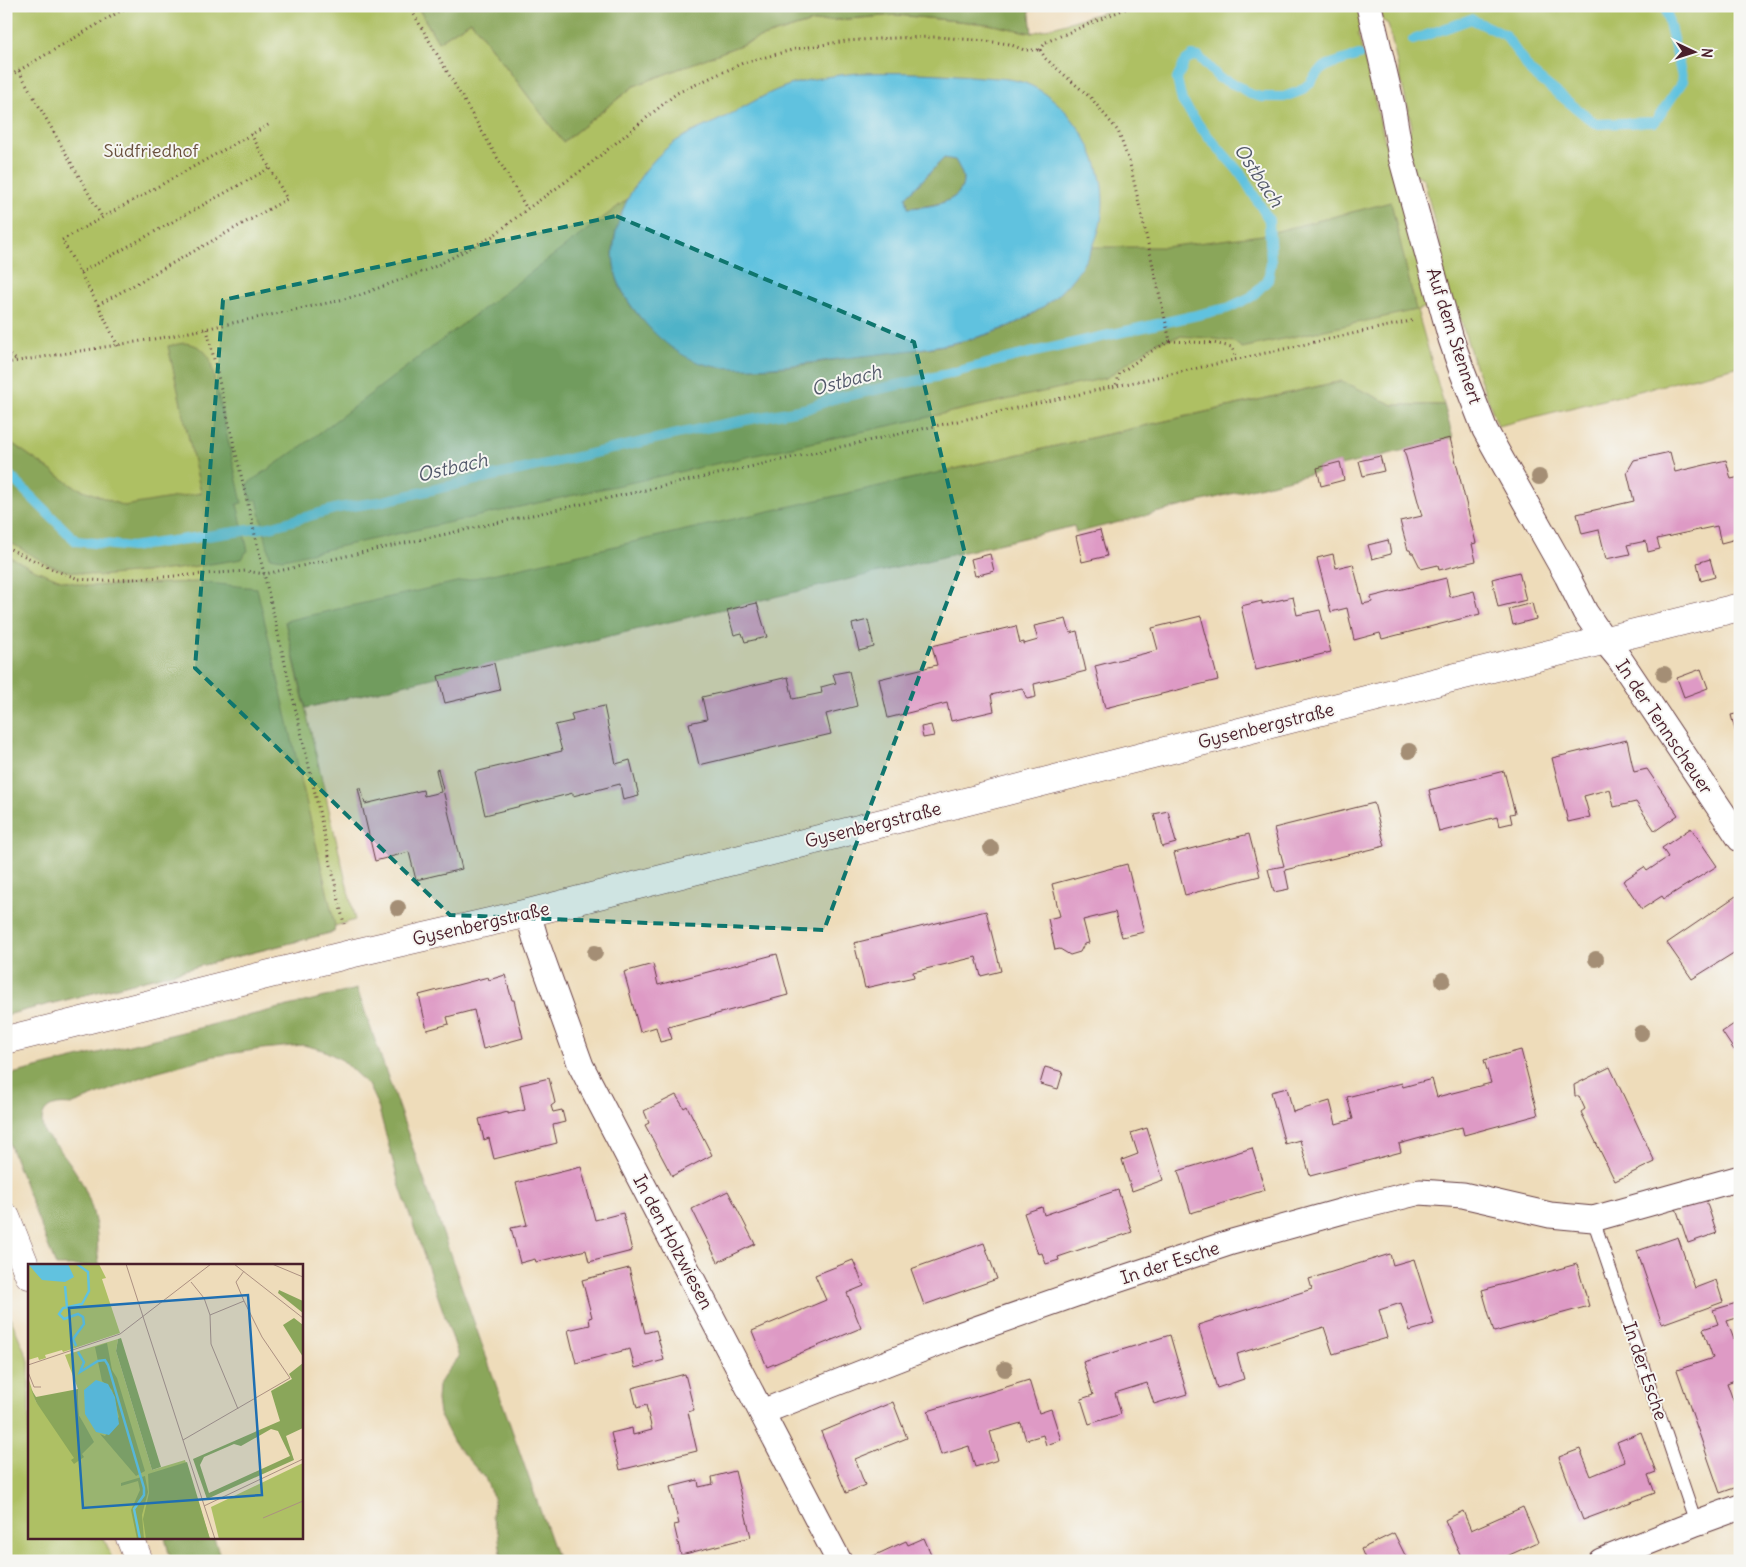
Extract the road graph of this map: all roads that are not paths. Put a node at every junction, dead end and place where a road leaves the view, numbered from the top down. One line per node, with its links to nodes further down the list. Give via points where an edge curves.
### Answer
1 (1369, 6): 3 (street, Auf dem Stennert, via 1401,157 1462,371 1486,430 1585,612)
2 (1740, 607): 3 (street, Gysenbergstraße)
3 (1604, 640): 4 (street, In der Tennscheuer); 5 (street, Gysenbergstraße)
4 (1740, 840)
5 (528, 913): 6 (street, Gysenbergstraße); 11 (street, In den Holzwiesen, via 581,1066)
6 (6, 1040)
7 (1740, 1178): 9 (street, In der Esche)
8 (6, 1217): 10 (street)
9 (1593, 1218): 11 (street, In der Esche, via 1550,1216 1464,1195 1420,1192 1232,1242 1090,1289 956,1336); 13 (lane, In der Esche)
10 (28, 1273)
11 (762, 1412): 16 (street, In den Holzwiesen)
12 (1740, 1508): 13 (street)
13 (1696, 1523): 17 (street)
14 (131, 1540): 15 (street)
15 (139, 1561)
16 (839, 1561)
17 (1601, 1561)

